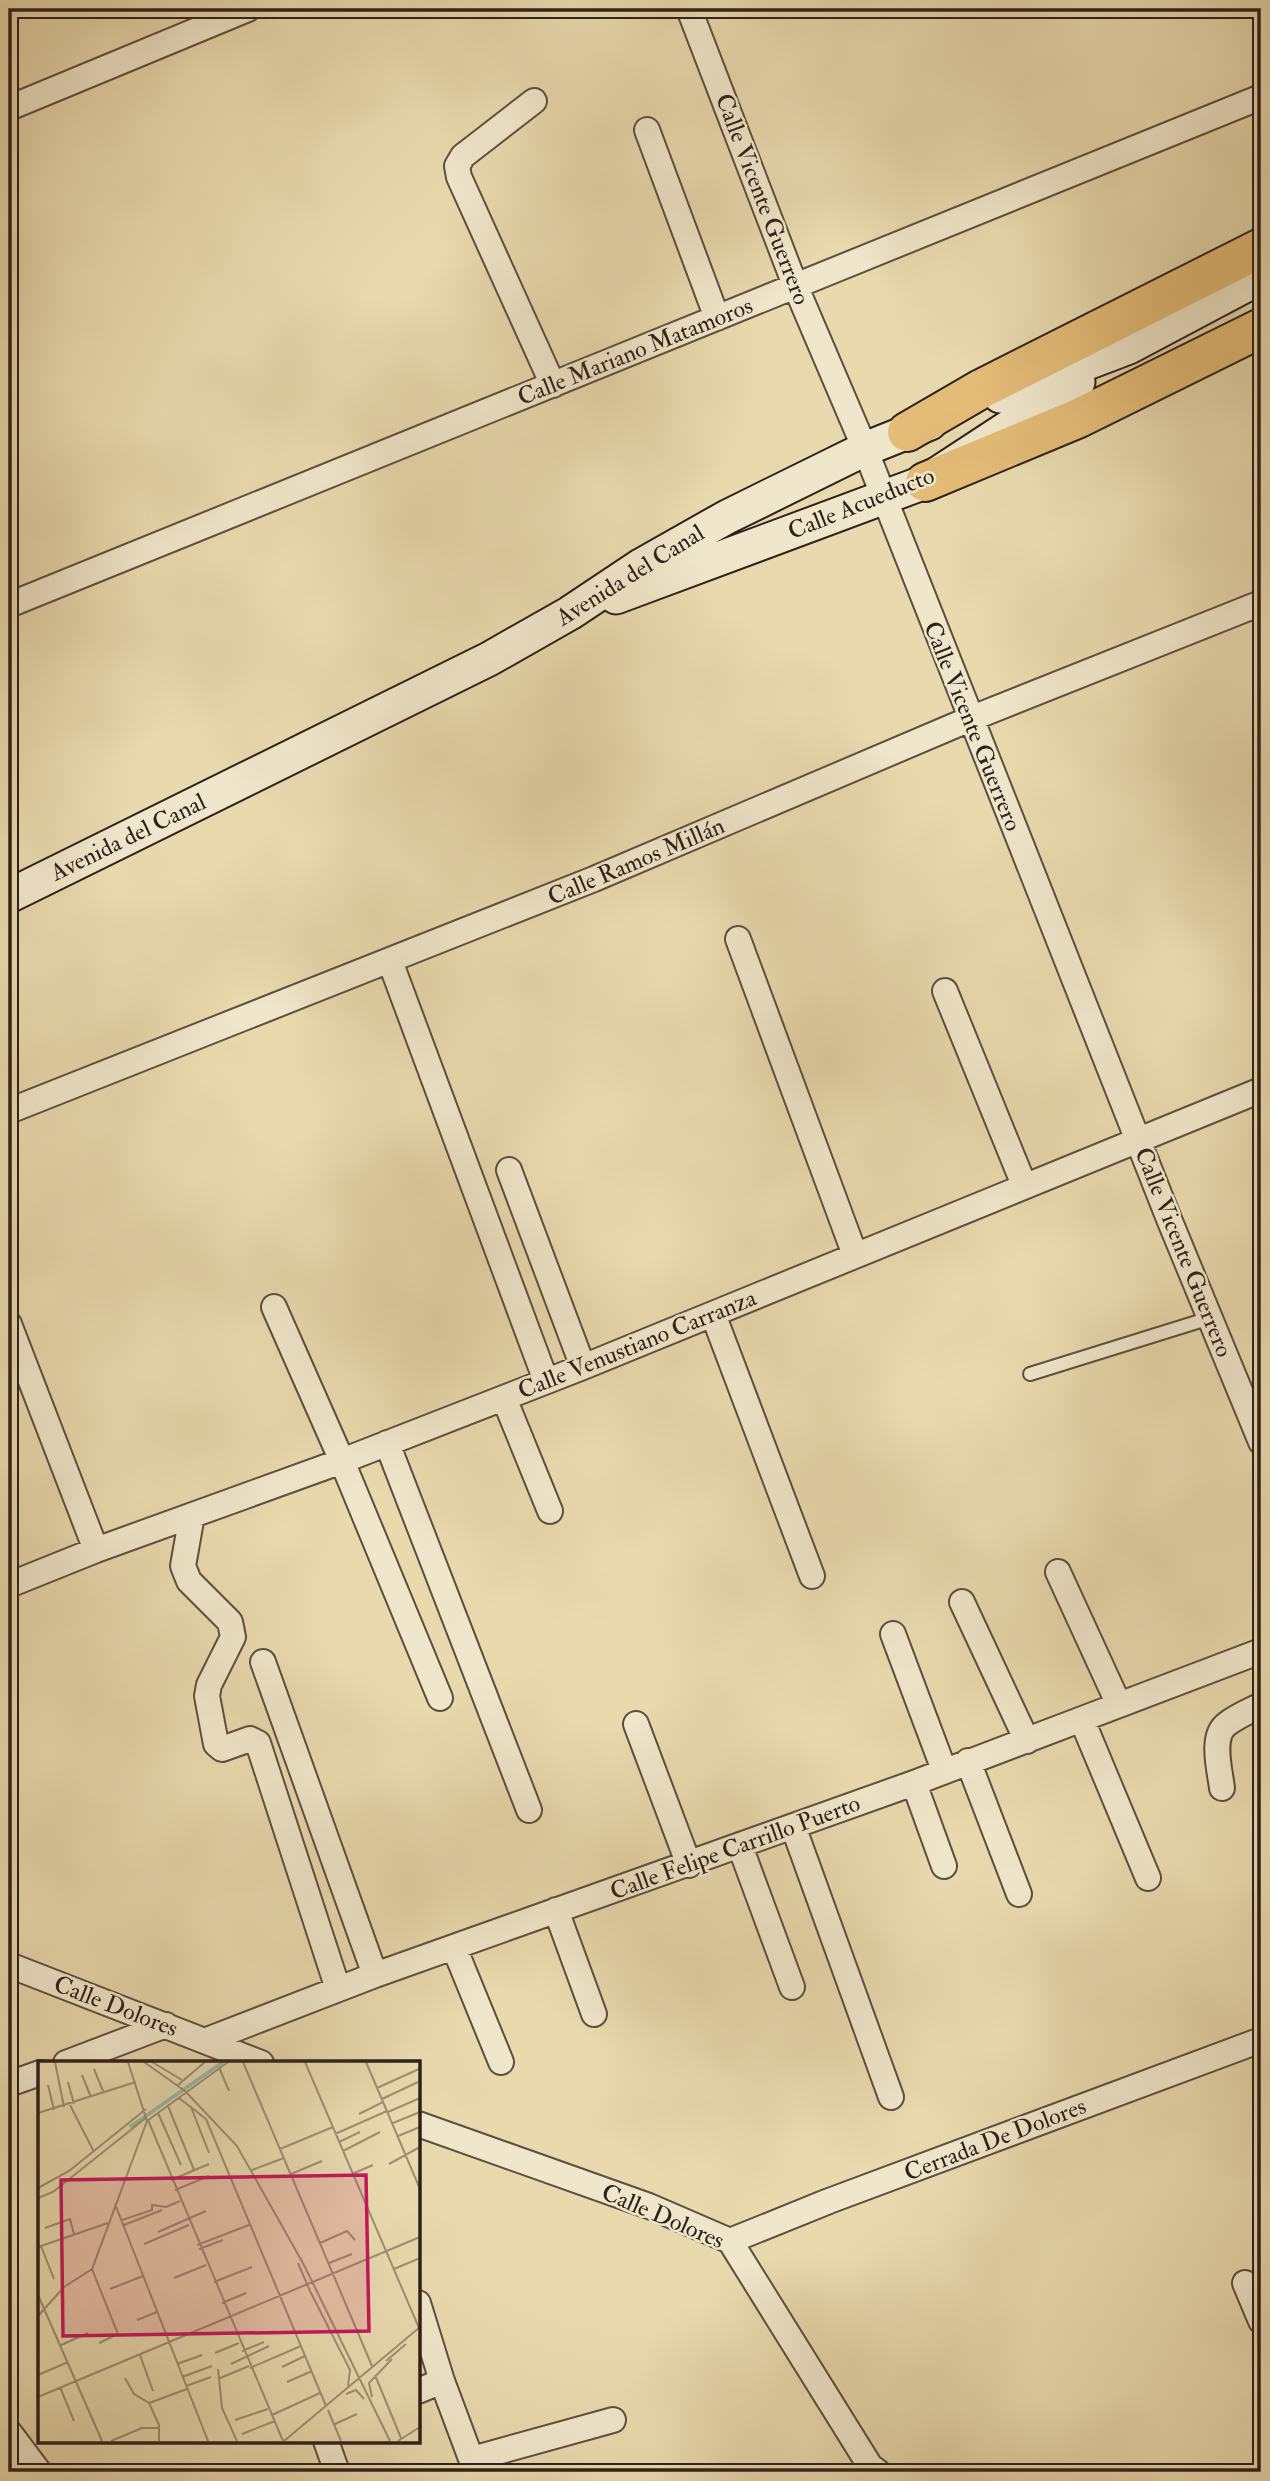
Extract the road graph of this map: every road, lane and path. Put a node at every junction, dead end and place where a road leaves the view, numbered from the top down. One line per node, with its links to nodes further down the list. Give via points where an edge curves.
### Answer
1 (248, 9): 5 (street)
2 (689, 9): 9 (street, Calle Vicente Guerrero)
3 (1261, 97): 9 (street, Calle Mariano Matamoros)
4 (534, 101): 13 (street, via 463,156 457,166)
5 (9, 108)
6 (647, 130): 10 (street)
7 (1261, 248): 14 (main road, via 981,389)
8 (1261, 277): 12 (main road, Avenida del Canal)
9 (795, 285): 10 (street, Calle Mariano Matamoros); 15 (street, Calle Vicente Guerrero)
10 (717, 317): 13 (street, Calle Mariano Matamoros)
11 (1261, 328): 16 (main road, via 1079,418)
12 (1133, 345): 14 (main road, Avenida del Canal); 16 (main road, Calle Acueducto)
13 (553, 385): 19 (street, Calle Mariano Matamoros)
14 (907, 432): 15 (main road, Avenida del Canal)
15 (865, 449): 17 (street, Calle Vicente Guerrero); 20 (main road, Avenida del Canal, via 726,516)
16 (925, 482): 17 (main road, Calle Acueducto)
17 (883, 498): 20 (main road, Calle Acueducto); 21 (street, Calle Vicente Guerrero)
18 (1261, 603): 21 (street, Calle Ramos Millán)
19 (9, 605)
20 (570, 613): 22 (main road, Avenida del Canal, via 489,659)
21 (970, 719): 24 (street, Calle Ramos Millán); 28 (street, Calle Vicente Guerrero)
22 (9, 896)
23 (738, 939): 31 (street)
24 (390, 961): 27 (street, Calle Ramos Millán); 38 (street)
25 (945, 990): 30 (street)
26 (1261, 1090): 28 (street, Calle Venustiano Carranza)
27 (9, 1111)
28 (1139, 1139): 30 (street, Calle Venustiano Carranza); 34 (street, Calle Vicente Guerrero)
29 (509, 1170): 36 (street)
30 (1024, 1185): 31 (street, Calle Venustiano Carranza)
31 (855, 1255): 33 (street, Calle Venustiano Carranza)
32 (274, 1307): 42 (street)
33 (713, 1314): 36 (street, Calle Venustiano Carranza); 47 (street)
34 (1210, 1318): 37 (lane); 40 (street, Calle Vicente Guerrero)
35 (9, 1324): 45 (street)
36 (583, 1367): 38 (street, Calle Venustiano Carranza)
37 (1030, 1374)
38 (547, 1381): 39 (street, Calle Venustiano Carranza)
39 (504, 1398): 41 (street, Calle Venustiano Carranza); 43 (street)
40 (1261, 1442)
41 (387, 1443): 42 (street, Calle Venustiano Carranza); 63 (street)
42 (342, 1461): 44 (street, Calle Venustiano Carranza); 53 (street)
43 (550, 1511)
44 (192, 1515): 45 (street, Calle Venustiano Carranza); 75 (street, via 185,1574 233,1630 208,1685 216,1744 222,1749 250,1740 258,1743)
45 (96, 1550): 48 (street, Calle Venustiano Carranza)
46 (1058, 1572): 54 (street)
47 (812, 1576)
48 (11, 1579)
49 (962, 1602): 58 (street)
50 (892, 1633): 60 (street)
51 (1261, 1652): 54 (street, Calle Felipe Carrillo Puerto)
52 (263, 1662): 73 (street)
53 (440, 1698)
54 (1119, 1705): 56 (street, Calle Felipe Carrillo Puerto)
55 (1261, 1705): 62 (street, via 1221,1730)
56 (1082, 1720): 58 (street, Calle Felipe Carrillo Puerto); 68 (street)
57 (636, 1724): 66 (street)
58 (1027, 1741): 59 (street, Calle Felipe Carrillo Puerto)
59 (968, 1761): 60 (street, Calle Felipe Carrillo Puerto); 69 (street)
60 (944, 1770): 61 (street, Calle Felipe Carrillo Puerto)
61 (914, 1783): 64 (street, Calle Felipe Carrillo Puerto); 67 (street)
62 (1222, 1788)
63 (529, 1810)
64 (793, 1826): 65 (street, Calle Felipe Carrillo Puerto); 85 (street)
65 (740, 1846): 66 (street, Calle Felipe Carrillo Puerto); 74 (street)
66 (689, 1865): 70 (street, Calle Felipe Carrillo Puerto)
67 (944, 1866)
68 (1148, 1878)
69 (1019, 1894)
70 (556, 1910): 71 (street, Calle Felipe Carrillo Puerto); 76 (street)
71 (454, 1947): 73 (street, Calle Felipe Carrillo Puerto); 82 (street)
72 (9, 1965): 77 (street, Calle Dolores)
73 (374, 1975): 75 (street, Calle Felipe Carrillo Puerto)
74 (792, 1987)
75 (338, 1989): 79 (street, Calle Felipe Carrillo Puerto)
76 (594, 2014)
77 (166, 2025): 79 (street, Calle Dolores); 80 (street)
78 (1261, 2039): 87 (street, Cerrada De Dolores)
79 (207, 2040): 81 (street, Calle Dolores)
80 (71, 2061)
81 (256, 2061)
82 (501, 2062)
83 (38, 2074): 84 (street)
84 (9, 2084)
85 (891, 2097)
86 (420, 2125): 87 (street, Calle Dolores)
87 (730, 2241): 97 (street, Calle Dolores)
88 (1245, 2283): 90 (street)
89 (420, 2310): 91 (street)
90 (1261, 2322)
91 (442, 2381): 92 (street); 96 (street)
92 (420, 2390)
93 (613, 2420): 96 (street)
94 (9, 2432): 98 (street)
95 (326, 2442): 99 (street)
96 (474, 2465)
97 (866, 2470)
98 (40, 2472)
99 (337, 2472)

